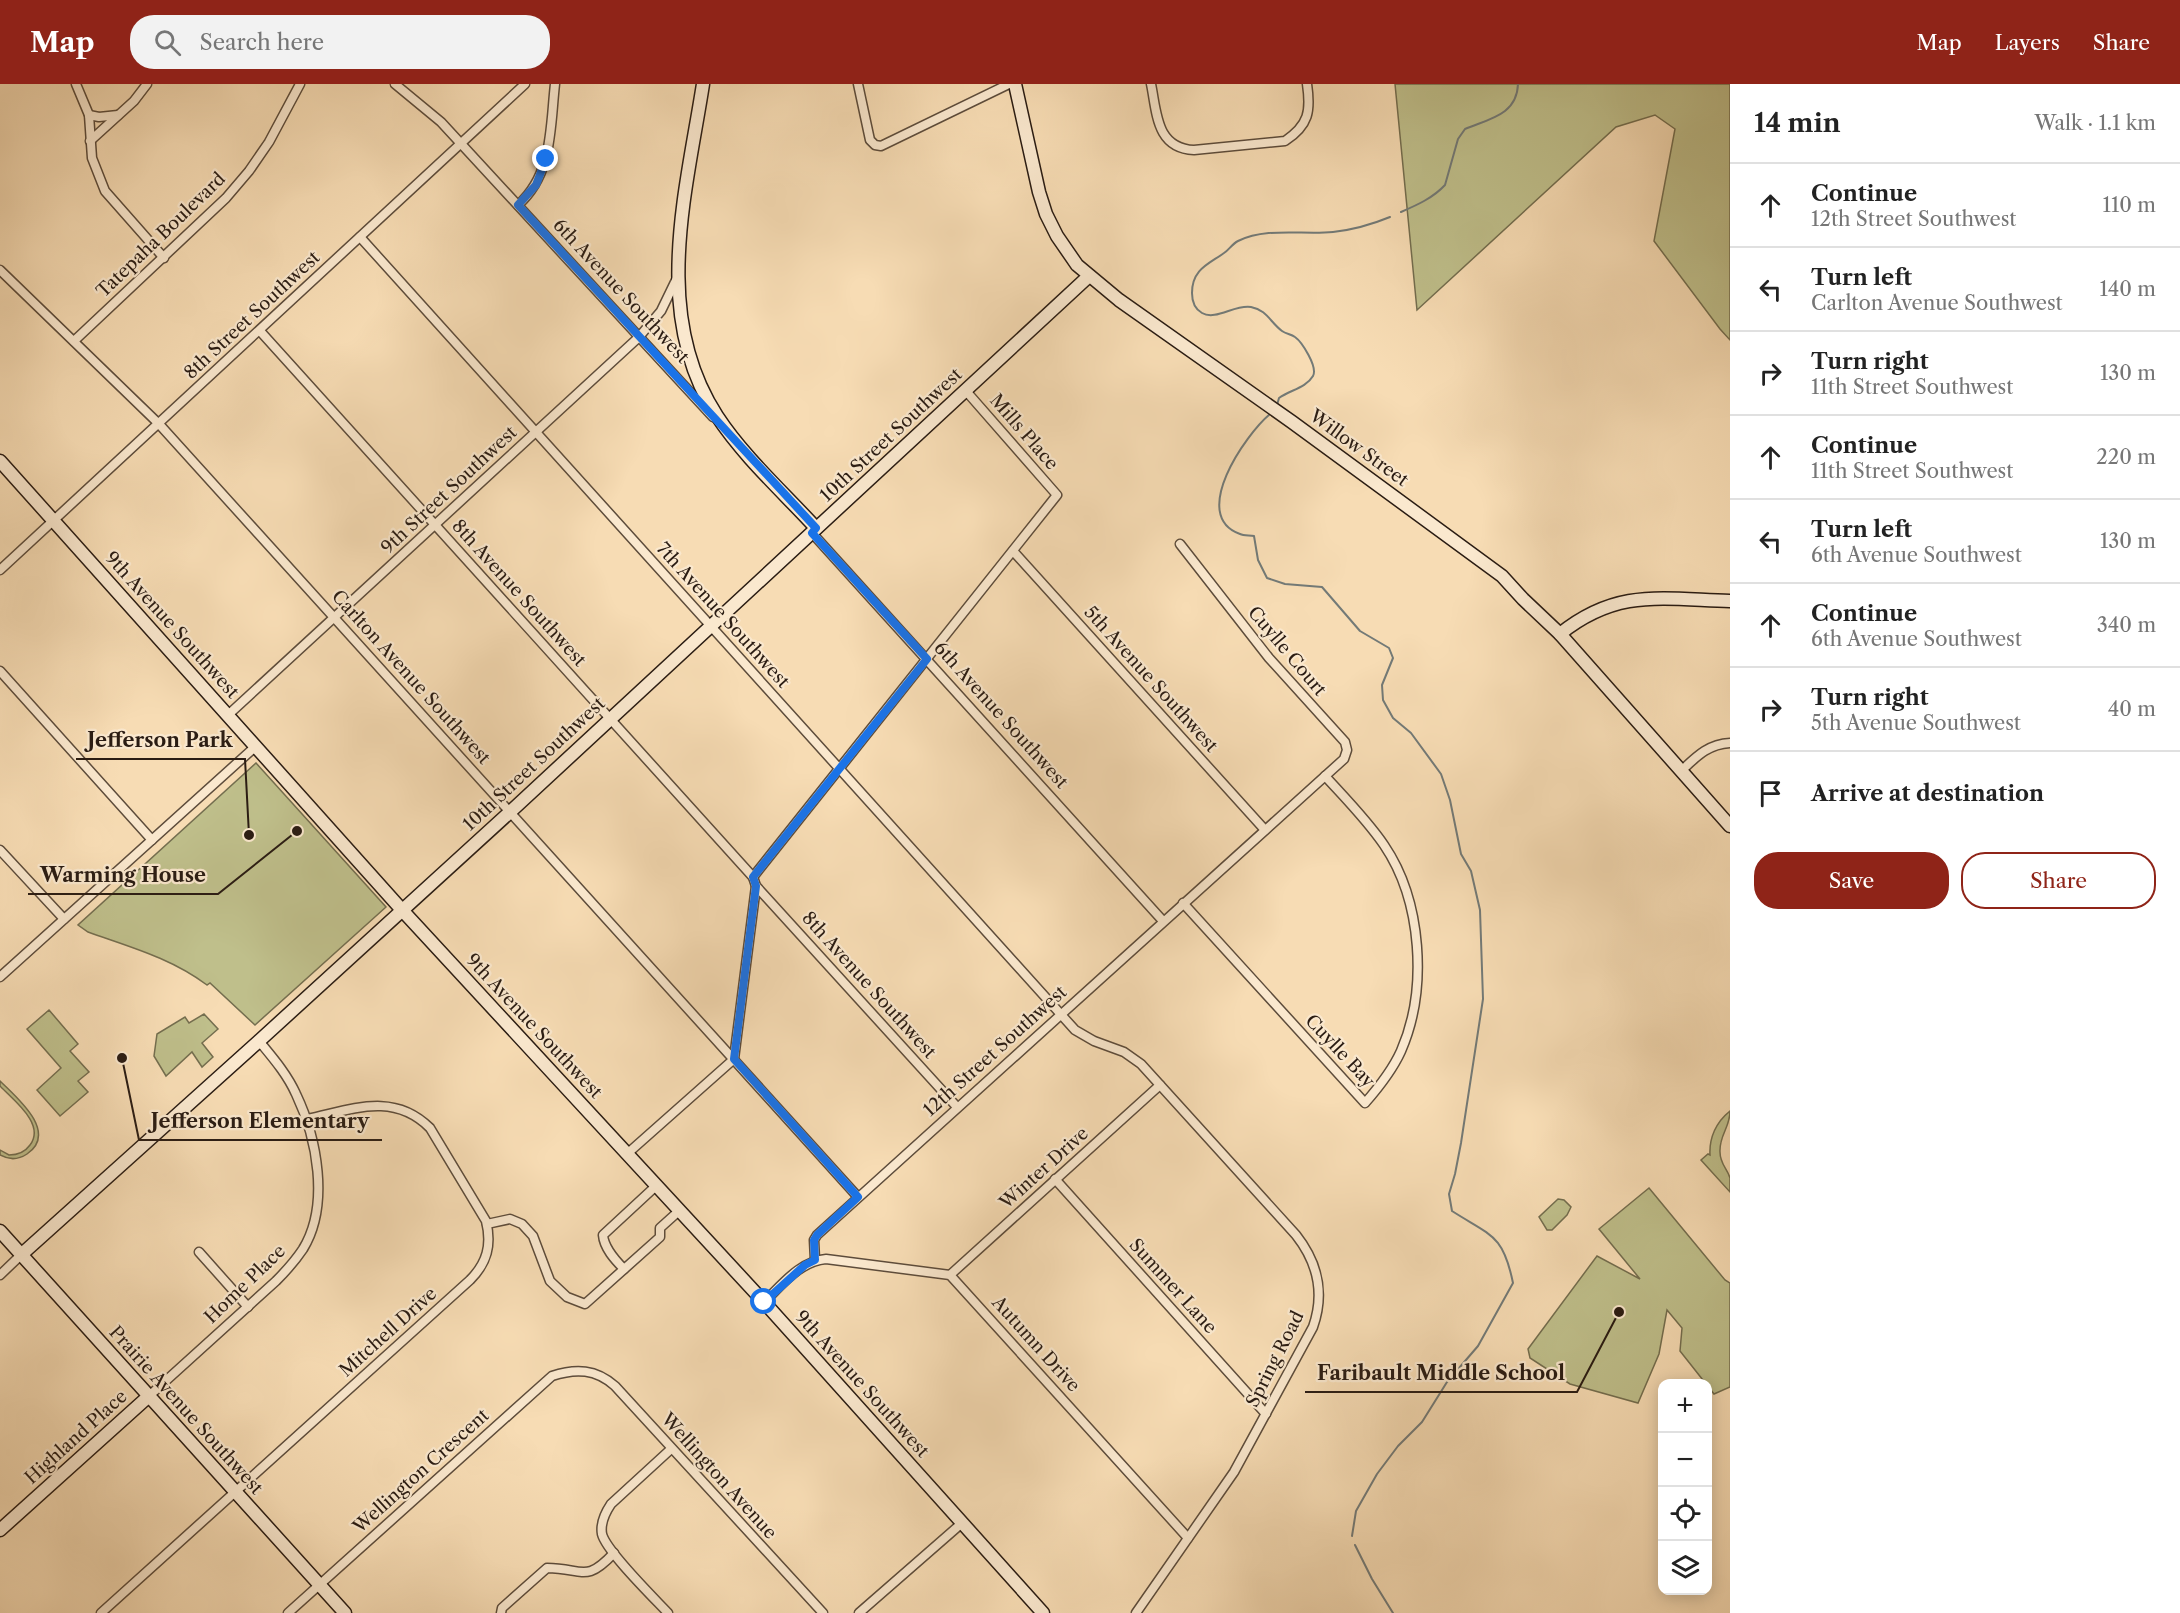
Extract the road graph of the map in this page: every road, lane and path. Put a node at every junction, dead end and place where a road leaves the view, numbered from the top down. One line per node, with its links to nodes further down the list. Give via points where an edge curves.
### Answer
1 (76, 84): 14 (street)
2 (147, 84): 13 (street)
3 (300, 84): 19 (street, Tatepaha Boulevard, via 249,171)
4 (395, 84): 16 (street, 6th Avenue Southwest)
5 (525, 84): 16 (street, 8th Street Southwest)
6 (555, 84): 17 (street, via 542,173)
7 (703, 84): 22 (street, via 679,236)
8 (858, 84): 9 (street, via 870,140 881,146)
9 (1009, 84)
10 (1016, 84): 21 (street, Willow Street, via 1046,214 1066,251)
11 (1151, 84): 12 (street, via 1161,132 1184,149 1285,141 1296,134 1307,116)
12 (1307, 84)
13 (119, 114): 14 (street); 15 (street)
14 (89, 115): 15 (street)
15 (90, 141): 19 (street, via 105,191)
16 (461, 144): 17 (street, 6th Avenue Southwest); 18 (street, 8th Street Southwest)
17 (518, 205): 24 (street, 6th Avenue Southwest)
18 (360, 237): 23 (street, 8th Street Southwest); 28 (street, 7th Avenue Southwest)
19 (164, 258): 25 (street, Tatepaha Boulevard)
20 (0, 270): 25 (street, Carlton Avenue Southwest)
21 (1089, 276): 26 (street, 10th Street Southwest); 40 (street, Willow Street, via 1483,561)
22 (677, 278): 24 (street, 9th Street Southwest, via 661,311); 29 (street, via 691,362 716,414)
23 (260, 331): 27 (street, 8th Street Southwest); 32 (street, 8th Avenue Southwest)
24 (639, 337): 28 (street, 9th Street Southwest); 29 (street, 6th Avenue Southwest)
25 (74, 341): 27 (street, Carlton Avenue Southwest)
26 (966, 391): 33 (street, 10th Street Southwest); 35 (street, Mills Place, via 1057,495)
27 (159, 424): 31 (street, 8th Street Southwest); 38 (street, Carlton Avenue Southwest)
28 (537, 432): 32 (street, 9th Street Southwest); 39 (street, 7th Avenue Southwest)
29 (732, 437): 33 (street, 6th Avenue Southwest)
30 (0, 461): 31 (street, 9th Avenue Southwest)
31 (53, 521): 36 (street, 8th Street Southwest); 43 (street, 9th Avenue Southwest)
32 (436, 525): 38 (street, 9th Street Southwest); 44 (street, 8th Avenue Southwest)
33 (814, 530): 39 (street, 10th Street Southwest); 41 (street, 6th Avenue Southwest)
34 (1180, 544): 49 (street, Cuylle Court, via 1269,658 1345,742 1344,759)
35 (1013, 550): 41 (street); 52 (street, 5th Avenue Southwest)
36 (0, 570)
37 (1730, 601): 40 (street, via 1617,602 1596,609)
38 (334, 617): 43 (street, 9th Street Southwest); 50 (street, Carlton Avenue Southwest)
39 (711, 626): 44 (street, 10th Street Southwest); 47 (street, 7th Avenue Southwest)
40 (1560, 634): 48 (street, Willow Street)
41 (927, 659): 47 (street); 59 (street, 6th Avenue Southwest)
42 (0, 671): 53 (street)
43 (228, 715): 46 (street, 9th Avenue Southwest)
44 (610, 718): 50 (street, 10th Street Southwest); 55 (street, 8th Avenue Southwest)
45 (1730, 743): 48 (street, via 1704,750)
46 (256, 746): 53 (street); 57 (street, 9th Avenue Southwest)
47 (840, 769): 55 (street); 61 (street, 7th Avenue Southwest)
48 (1681, 771): 51 (street, Willow Street)
49 (1325, 776): 52 (street); 56 (street, Cuylle Bay, via 1384,845 1406,889 1417,936 1414,1008 1408,1029 1391,1069 1365,1103)
50 (510, 812): 57 (street, 10th Street Southwest); 63 (street, Carlton Avenue Southwest)
51 (1730, 826)
52 (1265, 830): 56 (street, 12th Street Southwest)
53 (152, 840): 58 (street)
54 (0, 850): 58 (street)
55 (755, 882): 63 (street); 65 (street, 8th Avenue Southwest)
56 (1183, 903): 59 (street, 12th Street Southwest)
57 (402, 910): 62 (street, 10th Street Southwest); 67 (street, 9th Avenue Southwest)
58 (64, 919): 60 (street)
59 (1163, 921): 61 (street, 12th Street Southwest)
60 (0, 977)
61 (1061, 1015): 64 (street, Spring Road, via 1084,1036 1124,1052 1141,1064); 65 (street, 12th Street Southwest)
62 (259, 1041): 66 (street, Home Place, via 285,1075); 75 (street, 10th Street Southwest)
63 (734, 1059): 67 (street); 70 (street, Carlton Avenue Southwest)
64 (1160, 1085): 68 (street, Winter Drive); 84 (street, Spring Road, via 1296,1235 1308,1251 1318,1277 1319,1307 1313,1327)
65 (957, 1107): 70 (street, 12th Street Southwest)
66 (306, 1119): 72 (street, Mitchell Drive, via 372,1105 398,1107 415,1115 430,1128); 81 (street, Home Place, via 319,1186 312,1229 291,1266)
67 (628, 1153): 69 (street, 9th Avenue Southwest)
68 (1055, 1179): 79 (street, Winter Drive); 84 (street, Summer Lane)
69 (657, 1185): 71 (street, 9th Avenue Southwest); 77 (street, via 603,1235 612,1256)
70 (858, 1197): 76 (street, 12th Street Southwest, via 817,1235)
71 (680, 1210): 77 (street, via 660,1228 660,1237); 80 (street, 9th Avenue Southwest)
72 (487, 1224): 77 (street, via 510,1219 522,1224 533,1236 550,1281 567,1297 585,1304); 86 (street, Mitchell Drive, via 489,1246 479,1271)
73 (0, 1231): 75 (street, Prairie Avenue Southwest)
74 (199, 1252): 81 (street)
75 (22, 1254): 78 (street, 10th Street Southwest); 83 (street, Prairie Avenue Southwest)
76 (815, 1260): 79 (street); 80 (street)
77 (624, 1269)
78 (0, 1275)
79 (950, 1275): 89 (street, Autumn Drive)
80 (764, 1302): 87 (street, 9th Avenue Southwest)
81 (248, 1307): 83 (street, Home Place)
82 (584, 1370): 85 (street, Wellington Avenue, via 615,1386); 91 (street, Wellington Crescent, via 552,1376)
83 (149, 1396): 86 (street, Prairie Avenue Southwest); 88 (street, Highland Place)
84 (1266, 1414): 89 (street, Spring Road, via 1234,1472)
85 (671, 1449): 90 (street, via 605,1513 602,1533); 97 (street, Wellington Avenue)
86 (236, 1492): 91 (street, Prairie Avenue Southwest); 92 (street, Mitchell Drive)
87 (962, 1523): 98 (street); 99 (street, 9th Avenue Southwest)
88 (0, 1530)
89 (1188, 1538): 100 (street, Spring Road)
90 (614, 1553): 95 (street, via 595,1571 587,1573 547,1568); 96 (street)
91 (319, 1585): 93 (street, Wellington Crescent); 94 (street, Prairie Avenue Southwest)
92 (101, 1613)
93 (288, 1613)
94 (345, 1613)
95 (501, 1613)
96 (668, 1613)
97 (822, 1613)
98 (859, 1613)
99 (1043, 1613)
100 (1136, 1613)

